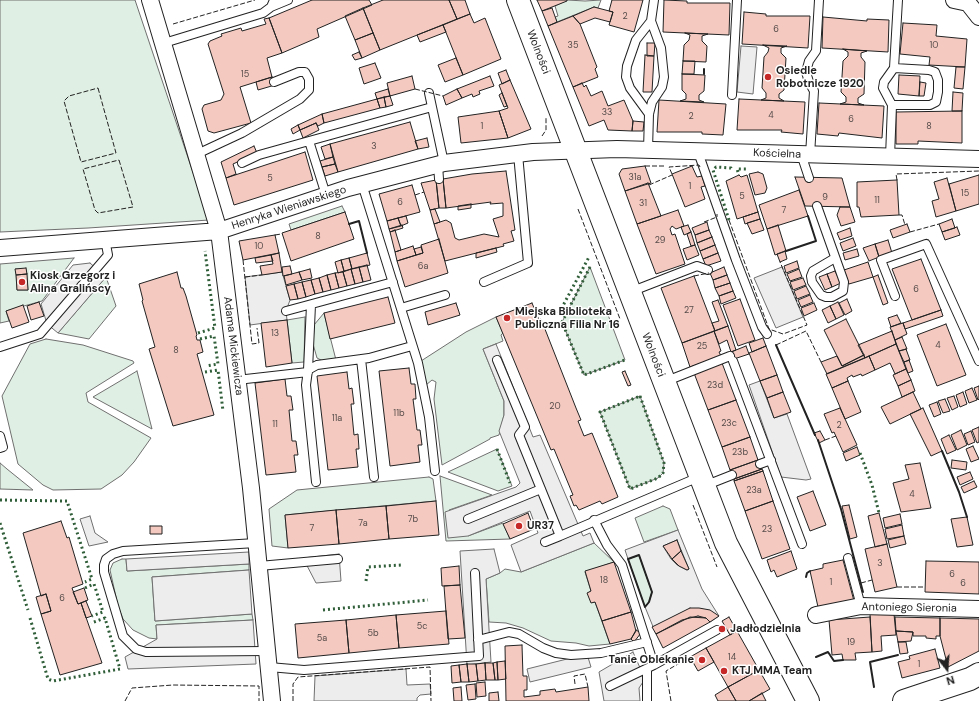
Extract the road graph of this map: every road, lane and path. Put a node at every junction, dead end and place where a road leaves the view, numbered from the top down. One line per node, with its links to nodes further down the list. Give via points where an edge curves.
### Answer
1 (150, 0): 12 (street, Adama Mickiewicza)
2 (288, 0): 9 (lane)
3 (518, 0): 21 (street, Wolności)
4 (654, 0): 11 (lane)
5 (738, 0): 16 (lane)
6 (819, 0): 26 (lane, via 816,51 809,61 806,72 814,91)
7 (898, 0): 13 (lane)
8 (954, 0): 10 (street, via 968,3)
9 (272, 3): 12 (lane, via 263,13)
10 (979, 17)
11 (651, 21): 19 (lane, via 661,48 664,77); 19 (lane, via 636,40 626,77 630,88)
12 (164, 44): 24 (street, Adama Mickiewicza)
13 (894, 68): 17 (lane, via 884,82 884,88); 17 (lane, via 935,72 938,92 936,102 930,105)
14 (274, 82): 24 (lane, via 305,72 309,80 309,90 300,99 249,129)
15 (429, 93): 18 (lane)
16 (732, 95)
17 (892, 104): 27 (lane)
18 (432, 107): 20 (lane); 30 (lane)
19 (649, 114): 22 (lane)
20 (309, 141): 29 (lane, via 259,155); 33 (lane)
21 (575, 150): 22 (street, Kościelna); 25 (street, Henryka Wieniawskiego); 42 (street, Wolności)
22 (648, 150): 23 (street, Kościelna)
23 (698, 152): 26 (street, Kościelna); 48 (lane, via 736,260)
24 (197, 154): 35 (street, Adama Mickiewicza)
25 (518, 154): 30 (street, Henryka Wieniawskiego); 41 (lane, via 528,263)
26 (806, 155): 27 (street, Kościelna); 31 (lane)
27 (890, 157): 28 (street, Kościelna)
28 (979, 160)
29 (242, 163)
30 (440, 169): 32 (street, Henryka Wieniawskiego)
31 (809, 178)
32 (362, 184): 33 (street, Henryka Wieniawskiego); 40 (lane)
33 (326, 196): 35 (street, Henryka Wieniawskiego)
34 (817, 206): 38 (lane)
35 (219, 230): 36 (street, Henryka Wieniawskiego); 55 (street, Adama Mickiewicza)
36 (106, 240): 37 (street, Henryka Wieniawskiego); 50 (lane, via 108,256 40,334)
37 (0, 248)
38 (835, 258): 38 (lane, via 845,286 844,291 832,297 821,296 811,276 814,271)
39 (708, 270): 42 (lane, via 697,266)
40 (393, 282): 45 (lane); 46 (lane)
41 (484, 282)
42 (629, 292): 56 (street, Wolności)
43 (444, 295): 46 (lane)
44 (895, 296): 53 (lane, via 881,260 926,244)
45 (311, 305): 47 (lane); 54 (lane)
46 (401, 308): 49 (lane)
47 (286, 311)
48 (767, 334)
49 (412, 346): 51 (lane); 61 (lane, via 429,417)
50 (0, 347)
51 (361, 359): 54 (lane, via 317,365); 63 (lane)
52 (497, 360): 66 (lane, via 525,427 519,435)
53 (979, 361)
54 (308, 371): 55 (lane); 65 (lane, via 306,385)
55 (238, 380): 71 (street, Adama Mickiewicza)
56 (664, 382): 59 (lane, via 732,358); 64 (street, Wolności)
57 (0, 436): 58 (lane)
58 (0, 448)
59 (771, 460): 60 (lane); 72 (lane)
60 (760, 464)
61 (435, 471)
62 (732, 475): 64 (lane)
63 (374, 476)
64 (701, 481): 68 (lane); 90 (street, Wolności, via 739,570)
65 (316, 482)
66 (541, 489): 67 (lane); 69 (lane)
67 (468, 519)
68 (594, 520): 69 (lane); 82 (lane, via 607,545 622,564)
69 (560, 536): 70 (lane)
70 (545, 542)
71 (256, 543): 75 (street, Adama Mickiewicza); 83 (lane, via 122,551 106,559 104,572 123,636 136,649 146,652)
72 (802, 544)
73 (848, 558): 77 (lane)
74 (338, 559): 75 (lane)
75 (259, 566): 83 (street, Adama Mickiewicza)
76 (475, 573): 81 (lane)
77 (861, 606): 78 (street, Antoniego Sieronia); 79 (street, Antoniego Sieronia)
78 (979, 609)
79 (816, 615)
80 (717, 630): 85 (lane)
81 (478, 640): 82 (lane, via 509,632 519,634 556,653 571,654 601,653); 84 (lane, via 479,656 304,670)
82 (647, 642): 85 (lane)
83 (267, 651): 84 (street, Adama Mickiewicza)
84 (269, 667): 88 (street, Adama Mickiewicza)
85 (651, 667): 87 (lane); 89 (lane)
86 (976, 678): 91 (street)
87 (610, 686)
88 (272, 701)
89 (647, 701)
90 (808, 701)
91 (904, 701)

